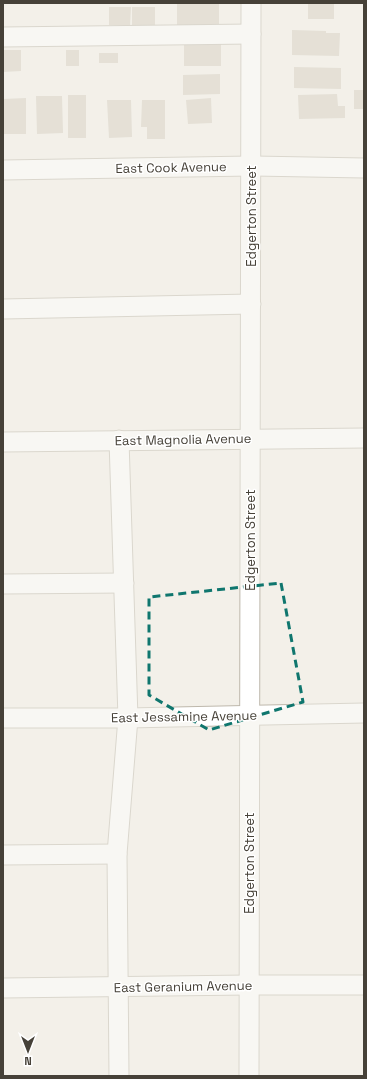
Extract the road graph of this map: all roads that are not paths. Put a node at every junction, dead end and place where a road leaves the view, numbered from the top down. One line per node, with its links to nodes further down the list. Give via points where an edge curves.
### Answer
1 (251, 3): 2 (street, Edgerton Street)
2 (251, 34): 3 (street); 4 (street, Edgerton Street)
3 (3, 37)
4 (251, 166): 5 (street, East Cook Avenue); 6 (street, East Cook Avenue); 7 (street, Edgerton Street)
5 (364, 168)
6 (3, 170)
7 (251, 304): 8 (street); 9 (street, Edgerton Street)
8 (3, 308)
9 (251, 438): 10 (street, East Magnolia Avenue); 11 (street, East Magnolia Avenue); 16 (street, Edgerton Street)
10 (364, 438)
11 (119, 440): 12 (street, East Magnolia Avenue); 13 (street)
12 (3, 442)
13 (124, 583): 14 (street); 18 (street)
14 (3, 584)
15 (364, 713): 16 (street, East Jessamine Avenue)
16 (249, 714): 18 (street, East Jessamine Avenue); 21 (street, Edgerton Street)
17 (3, 718): 18 (street, East Jessamine Avenue)
18 (128, 718): 19 (street)
19 (117, 854): 20 (street); 23 (street)
20 (3, 855)
21 (248, 985): 22 (street, East Geranium Avenue); 23 (street, East Geranium Avenue); 26 (street, Edgerton Street)
22 (364, 985)
23 (119, 986): 24 (street, East Geranium Avenue); 25 (street)
24 (3, 988)
25 (119, 1076)
26 (249, 1076)

